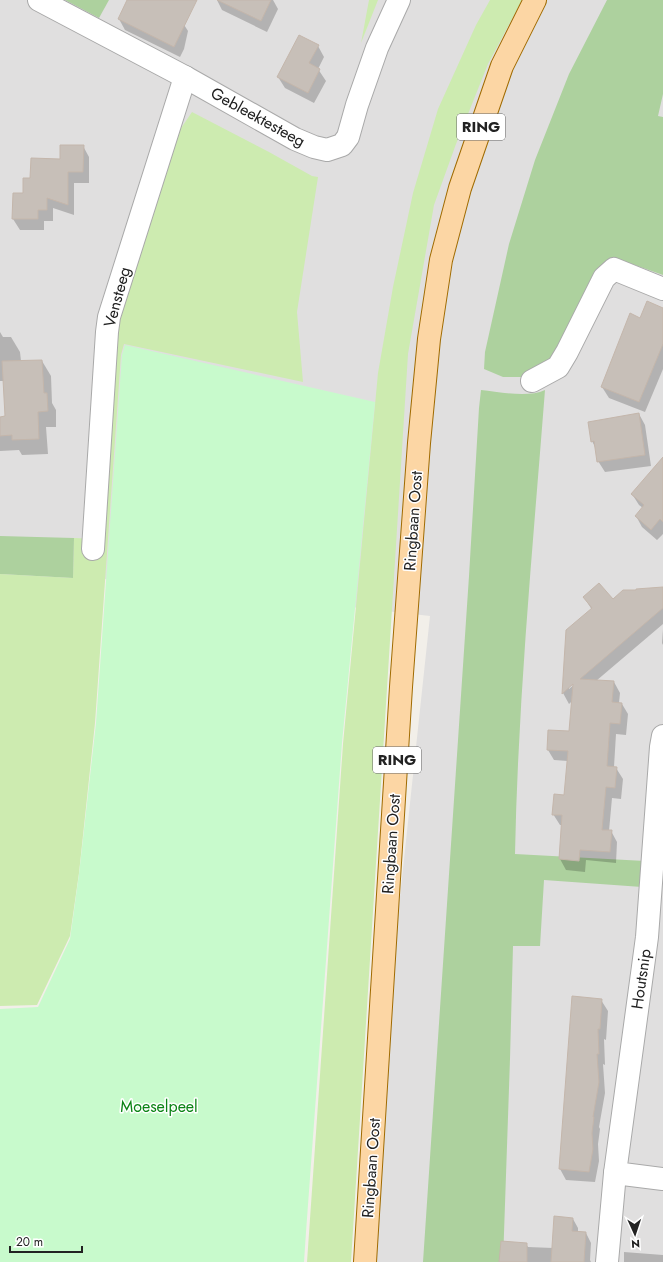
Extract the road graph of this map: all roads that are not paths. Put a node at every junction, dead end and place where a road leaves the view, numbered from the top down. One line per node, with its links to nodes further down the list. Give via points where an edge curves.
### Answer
1 (39, 0): 4 (street, Gebleektesteeg)
2 (399, 0): 4 (street, Gebleektesteeg, via 377,48 348,137 337,147 327,150 295,139)
3 (535, 0): 12 (main road, Ringbaan Oost / RING, via 502,66 460,188 442,260 429,339 401,695)
4 (185, 77): 7 (street, Vensteeg, via 109,317)
5 (663, 289): 6 (street, via 614,269 604,278 558,367)
6 (532, 382)
7 (93, 550)
8 (663, 736): 9 (street, Houtsnip)
9 (655, 938): 10 (street, Houtsnip)
10 (615, 1173): 11 (street); 13 (street, Houtsnip)
11 (663, 1179)
12 (365, 1262)
13 (608, 1262)

